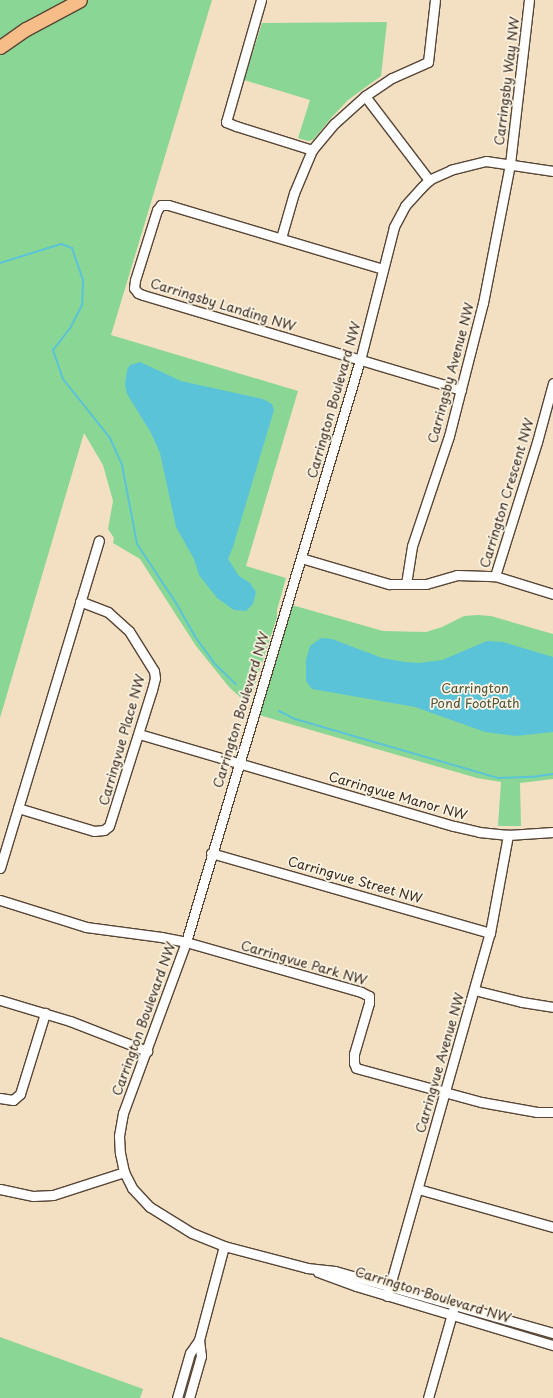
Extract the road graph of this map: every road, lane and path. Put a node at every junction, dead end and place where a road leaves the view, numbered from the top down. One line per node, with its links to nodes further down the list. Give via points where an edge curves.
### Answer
1 (64, 0): 6 (highway)
2 (80, 0): 6 (highway)
3 (261, 0): 9 (street, via 226,122)
4 (435, 0): 8 (street, via 428,62 392,78)
5 (529, 0): 10 (street, Carringsby Way NW)
6 (26, 29): 7 (highway)
7 (0, 47)
8 (365, 96): 9 (street, via 335,123); 12 (street)
9 (312, 150): 13 (street, via 294,193)
10 (510, 164): 11 (street, Carrington Boulevard NW); 12 (street, Carrington Boulevard NW, via 486,161 451,170); 17 (street, Carringsby Avenue NW, via 485,295)
11 (553, 170)
12 (429, 180): 14 (street, Carrington Boulevard NW, via 412,197 400,215 390,237)
13 (281, 238): 14 (street, Carringsby Landing NW); 15 (street, Carringsby Landing NW, via 161,205 157,210 134,280 134,288 143,295)
14 (383, 269): 15 (street, Carrington Boulevard NW)
15 (360, 360): 17 (street); 19 (street, Carrington Boulevard NW)
16 (553, 383): 20 (street, Carrington Crescent NW)
17 (461, 390): 21 (street, Carringsby Avenue NW, via 439,468 412,546)
18 (100, 540): 23 (street)
19 (301, 558): 21 (street, via 389,584); 25 (street, Carrington Boulevard NW)
20 (494, 576): 21 (street, via 457,575 426,584); 22 (street, Carrington Crescent NW)
21 (406, 584)
22 (553, 594)
23 (80, 601): 24 (street, Carringvue Place NW, via 101,609 122,623 137,641 154,671 155,678); 26 (street)
24 (139, 734): 25 (street, Carringvue Manor NW); 26 (street, Carringvue Place NW, via 112,821 104,830 90,830)
25 (239, 762): 28 (street, Carringvue Manor NW, via 454,826); 29 (street, Carrington Boulevard NW)
26 (18, 808): 30 (street)
27 (553, 832): 28 (street, Carringvue Manor NW)
28 (508, 835): 32 (street, Carringvue Avenue NW)
29 (211, 853): 32 (street, Carringvue Street NW); 33 (street, Carrington Boulevard NW)
30 (0, 868)
31 (0, 900): 33 (street, via 86,927)
32 (490, 933): 34 (street, Carringvue Avenue NW)
33 (186, 942): 38 (street, Carrington Boulevard NW); 39 (street, Carringvue Park NW, via 369,996 354,1054 356,1068)
34 (474, 990): 36 (street, via 522,1002); 39 (street, Carringvue Avenue NW)
35 (0, 1000): 37 (street)
36 (553, 1006)
37 (45, 1013): 38 (street); 40 (street, via 20,1094 13,1100)
38 (147, 1051): 42 (street, Carrington Boulevard NW, via 120,1127 120,1153)
39 (445, 1093): 41 (street, via 520,1109); 44 (street, Carringvue Avenue NW)
40 (0, 1098)
41 (553, 1112)
42 (124, 1172): 43 (street, via 53,1195 33,1196); 46 (street, Carrington Boulevard NW, via 137,1194 158,1213 192,1233)
43 (0, 1189)
44 (418, 1189): 45 (street); 47 (street, Carringvue Avenue NW)
45 (553, 1227)
46 (224, 1246): 47 (street, Carrington Boulevard NW, via 308,1268 331,1278); 51 (street)
47 (389, 1291): 48 (street, Carrington Boulevard NW); 49 (street, Carrington Boulevard NW)
48 (454, 1305): 49 (street); 50 (street, Carrington Boulevard NW)
49 (451, 1314): 52 (street, Carrington Boulevard NW); 55 (street)
50 (553, 1334)
51 (199, 1340): 53 (street, via 190,1353); 54 (street, via 201,1356)
52 (553, 1345)
53 (177, 1398)
54 (189, 1398)
55 (428, 1398)

